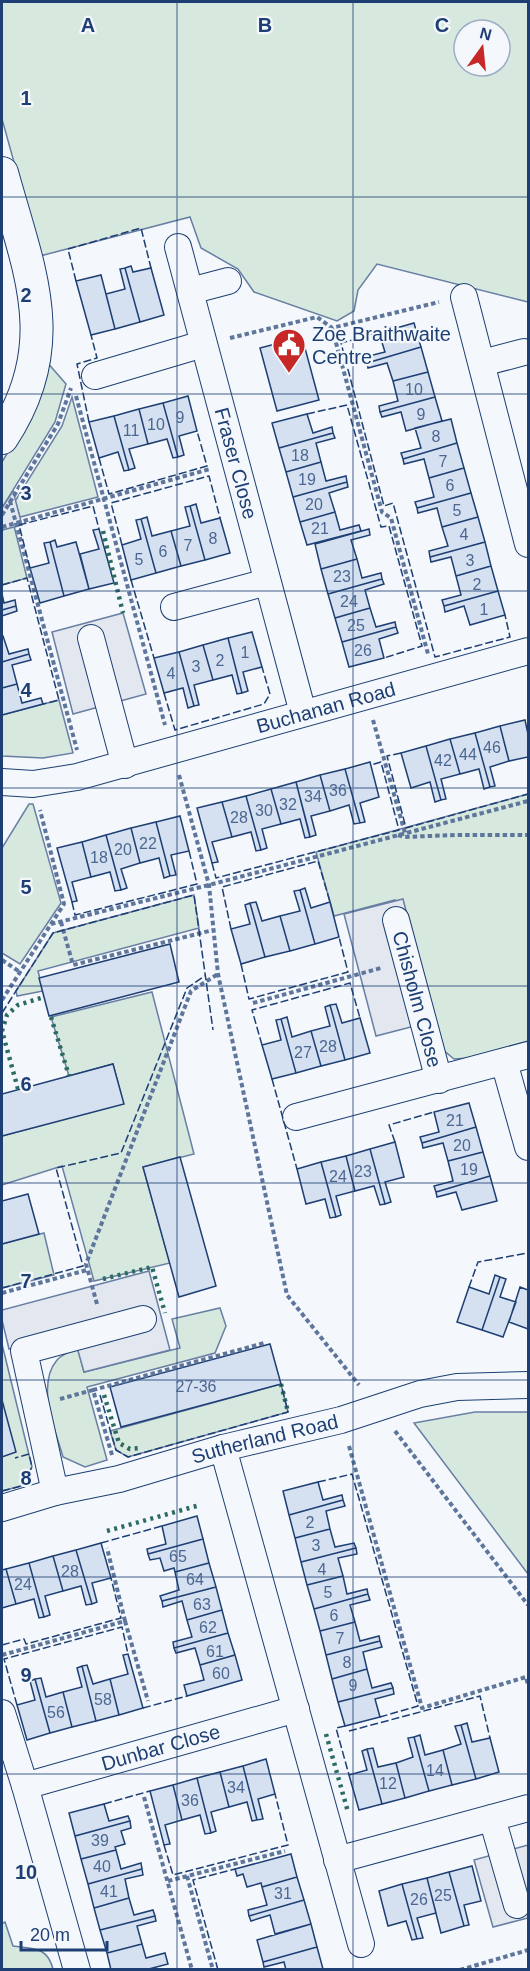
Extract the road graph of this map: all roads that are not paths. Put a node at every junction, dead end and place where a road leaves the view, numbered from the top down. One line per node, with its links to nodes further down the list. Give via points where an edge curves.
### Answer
1 (2, 173): 10 (street, via 37,314 37,347 29,384)
2 (178, 247): 4 (street, Fraser Close)
3 (228, 281): 4 (street)
4 (190, 291): 6 (street, Fraser Close)
5 (465, 297): 8 (street)
6 (203, 344): 9 (street); 12 (street, Fraser Close)
7 (524, 352): 8 (street)
8 (482, 363): 11 (street)
9 (95, 376)
10 (2, 438)
11 (528, 544)
12 (267, 582): 13 (street); 16 (street, Fraser Close)
13 (174, 607)
14 (91, 638): 17 (street)
15 (528, 651): 16 (street, Buchanan Road)
16 (303, 713): 17 (street, Buchanan Road)
17 (125, 765): 18 (street, Buchanan Road, via 33,784)
18 (2, 782)
19 (396, 920): 22 (street, Chisholm Close)
20 (528, 1055): 21 (street, Chisholm Close)
21 (504, 1062): 22 (street, Chisholm Close); 24 (street)
22 (439, 1080): 23 (street, Chisholm Close)
23 (296, 1117)
24 (528, 1147)
25 (143, 1319): 28 (street, via 24,1351)
26 (528, 1384): 27 (street, Sutherland Road, via 458,1387 420,1394 341,1420)
27 (223, 1448): 28 (street, Sutherland Road, via 119,1479); 30 (street)
28 (55, 1492): 29 (street, Sutherland Road)
29 (2, 1508)
30 (296, 1708): 32 (street, Dunbar Close); 35 (street)
31 (2, 1713): 32 (street)
32 (25, 1786): 38 (street)
33 (528, 1808): 34 (street)
34 (492, 1818): 35 (street); 36 (street)
35 (337, 1860): 37 (street)
36 (517, 1905)
37 (361, 1944)
38 (77, 1970)

